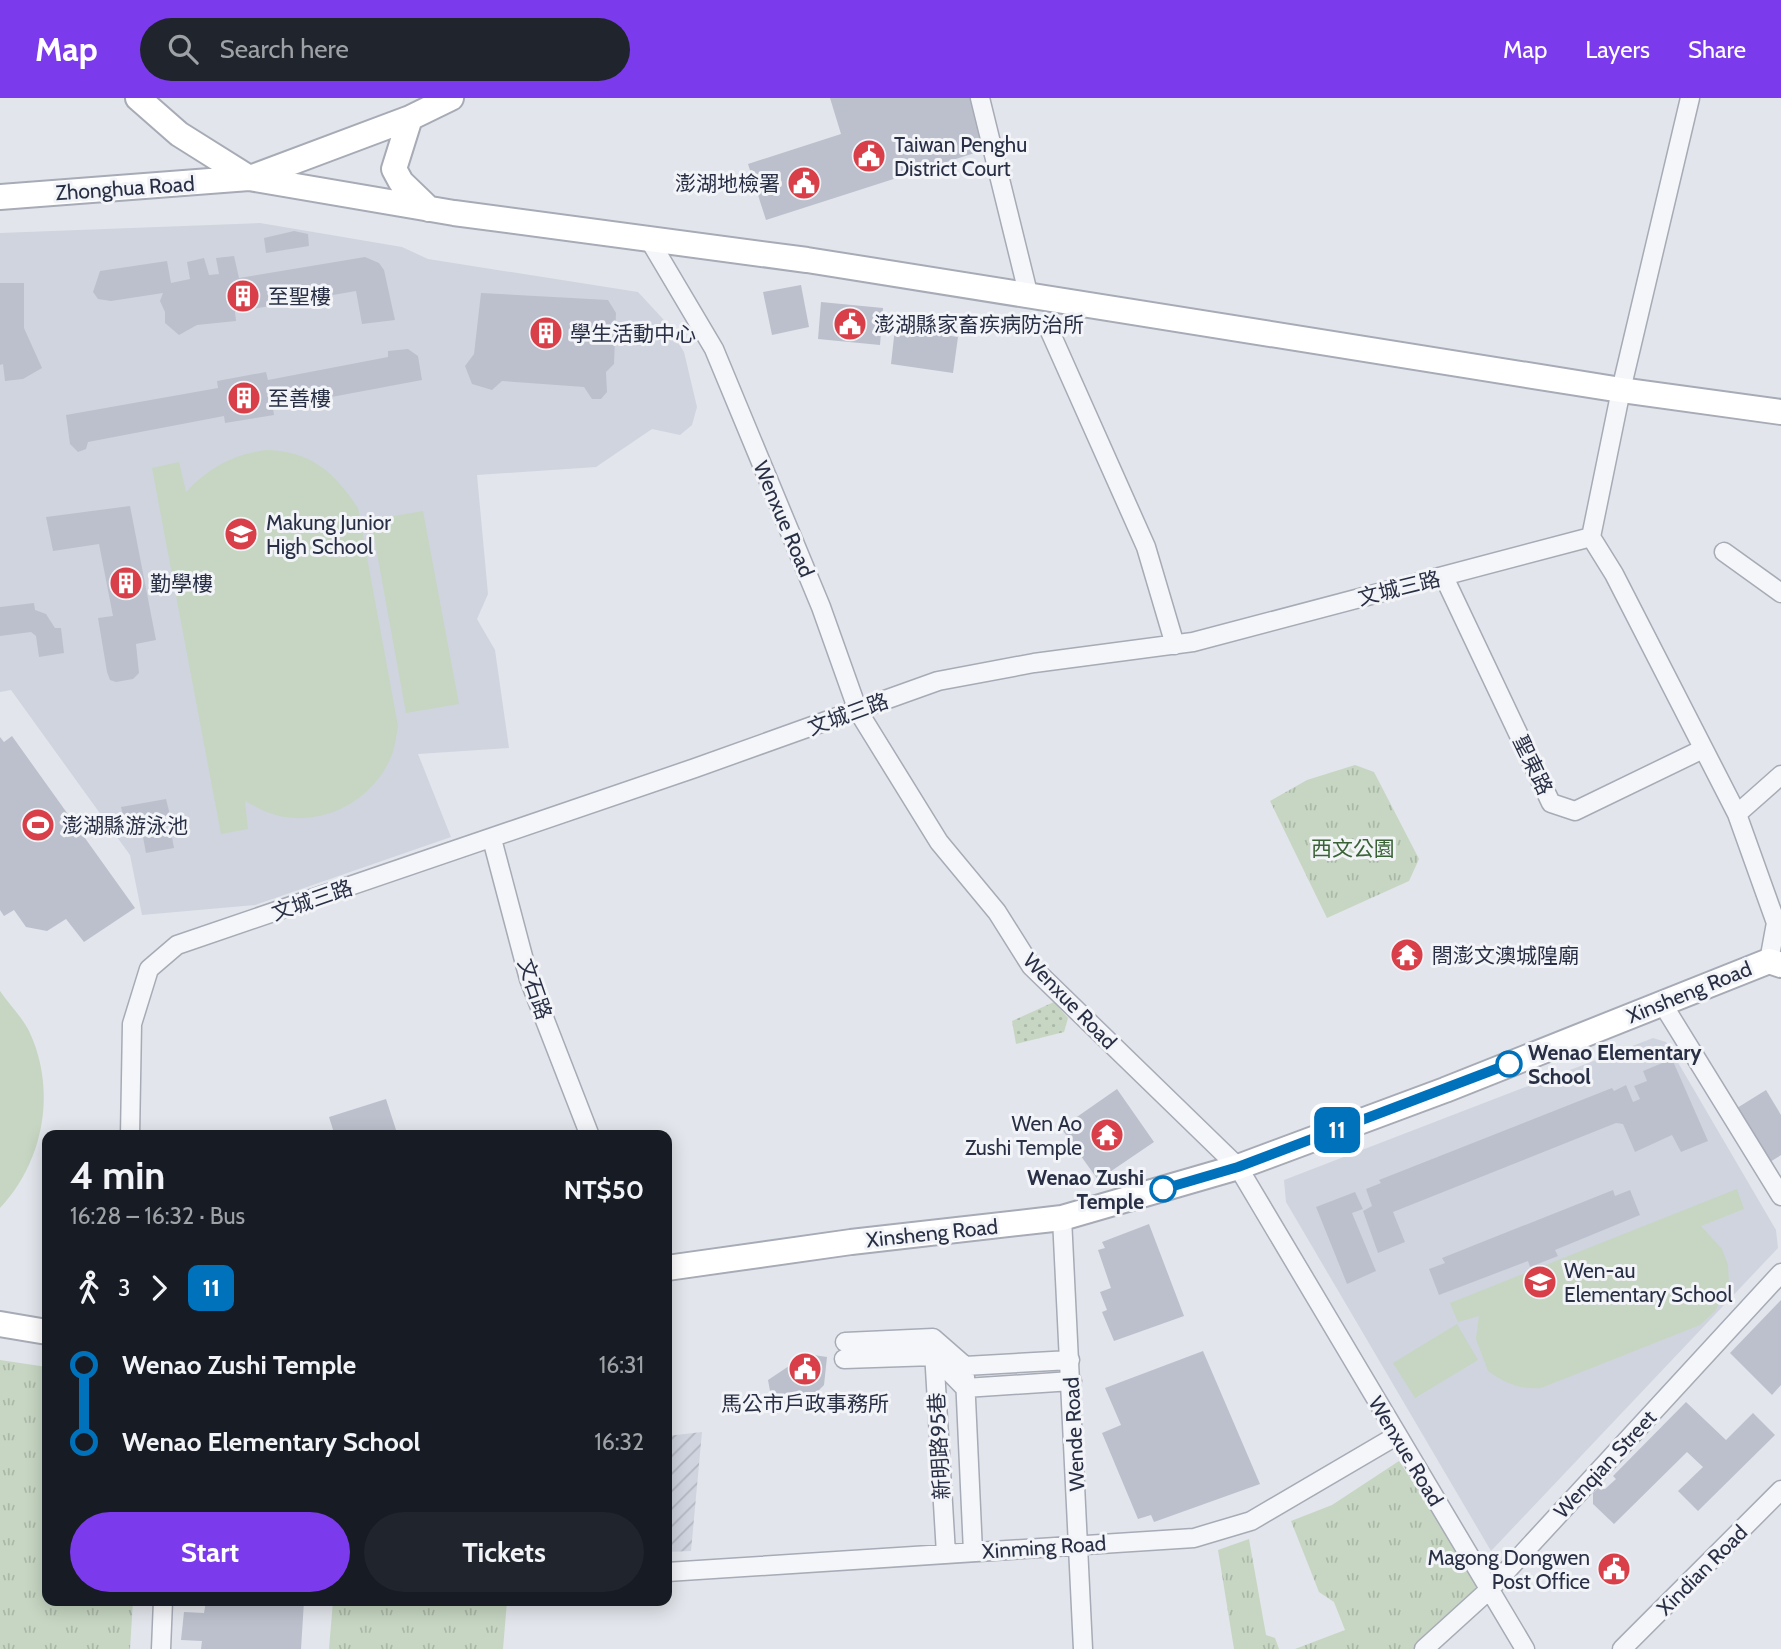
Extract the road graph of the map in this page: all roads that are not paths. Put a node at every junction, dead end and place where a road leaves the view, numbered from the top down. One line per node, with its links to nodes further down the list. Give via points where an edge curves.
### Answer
1 (138, 98): 6 (main road, via 179,134)
2 (451, 98): 5 (main road)
3 (980, 98): 10 (street)
4 (1690, 98): 12 (street)
5 (410, 118): 6 (main road); 8 (main road, via 394,169)
6 (249, 178): 7 (main road, Zhonghua Road); 8 (main road)
7 (0, 197)
8 (429, 209): 9 (main road)
9 (647, 236): 10 (main road); 19 (street, Wenxue Road, via 714,349 821,607)
10 (1029, 297): 12 (main road)
11 (1048, 327): 18 (street, via 1146,547)
12 (1621, 390): 13 (main road); 14 (street)
13 (1781, 412)
14 (1591, 537): 16 (street, 文城三路); 20 (street)
15 (1724, 552): 17 (street)
16 (1444, 577): 18 (street, 文城三路); 20 (street, 聖東路, via 1550,803 1575,811)
17 (1781, 593)
18 (1175, 645): 19 (street, 文城三路, via 938,681)
19 (858, 711): 23 (street, 文城三路); 28 (street, Wenxue Road, via 939,842 997,912 1031,966)
20 (1703, 750): 22 (street)
21 (1781, 775): 22 (street)
22 (1737, 814): 24 (street, via 1776,923)
23 (492, 839): 26 (street, 文城三路, via 177,945 149,969 132,1024); 27 (street, 文石路, via 529,979)
24 (1777, 958): 25 (main road, Xinsheng Road)
25 (1662, 1003): 28 (main road, Xinsheng Road); 29 (street)
26 (130, 1130)
27 (588, 1130)
28 (1238, 1167): 30 (main road, Xinsheng Road); 41 (street, Wenxue Road)
29 (1781, 1196)
30 (1062, 1219): 31 (main road, Xinsheng Road); 37 (street, Wende Road)
31 (672, 1267)
32 (1781, 1273): 47 (street, Wenqian Street)
33 (0, 1324): 34 (main road)
34 (42, 1331)
35 (933, 1338): 36 (street, 新明路95巷); 36 (street, via 845,1351); 38 (street)
36 (934, 1356): 40 (street); 45 (street, 新明路95巷)
37 (1070, 1360): 38 (street); 39 (street, Wende Road)
38 (965, 1366): 40 (street)
39 (1072, 1381): 40 (street); 43 (street, Wende Road)
40 (965, 1388): 44 (street)
41 (1396, 1436): 43 (street, Xinming Road, via 1251,1521 1194,1538); 47 (street, Wenxue Road)
42 (1781, 1490): 53 (street, Xindian Road)
43 (1080, 1544): 44 (street, Xinming Road); 50 (street, Wende Road)
44 (973, 1552): 45 (street, Xinming Road)
45 (946, 1554): 46 (street, Xinming Road)
46 (672, 1572)
47 (1490, 1589): 51 (street, Wenqian Street); 52 (street, Wenxue Road)
48 (163, 1606): 49 (street)
49 (160, 1649)
50 (1083, 1649)
51 (1424, 1649)
52 (1525, 1649)
53 (1622, 1649)

